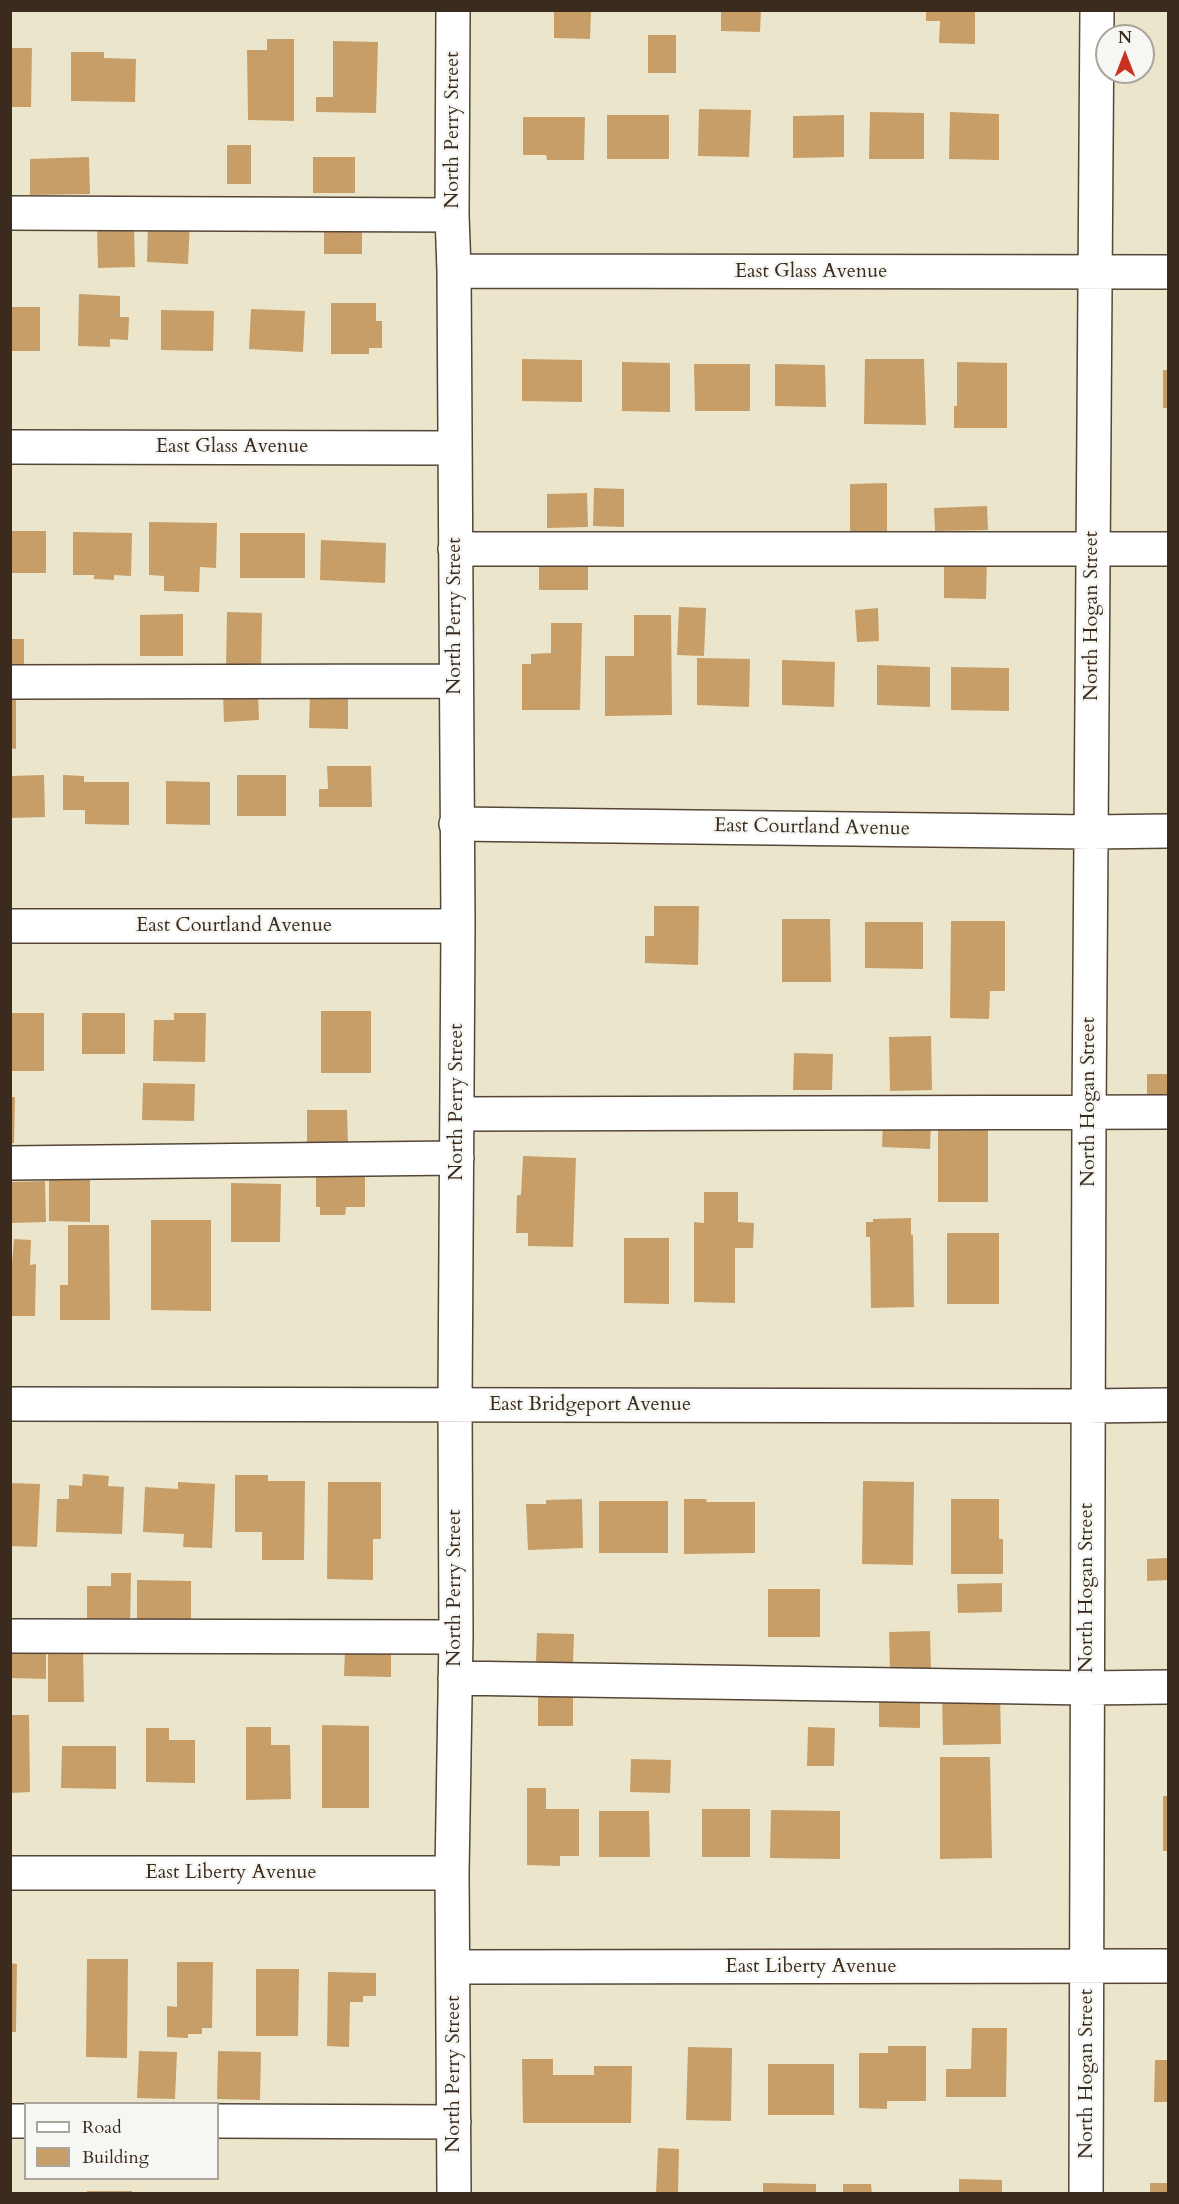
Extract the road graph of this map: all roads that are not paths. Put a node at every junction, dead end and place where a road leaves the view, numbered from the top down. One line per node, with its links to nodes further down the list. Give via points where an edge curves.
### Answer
1 (453, 10): 4 (street, North Perry Street)
2 (1097, 10): 7 (street, North Hogan Street)
3 (10, 213): 4 (street)
4 (452, 215): 5 (street, North Perry Street)
5 (454, 271): 7 (street, East Glass Avenue); 9 (street, North Perry Street)
6 (1168, 272): 7 (street, East Glass Avenue)
7 (1095, 273): 12 (street, North Hogan Street)
8 (10, 447): 9 (street, East Glass Avenue)
9 (454, 448): 10 (street, North Perry Street)
10 (454, 549): 12 (street); 13 (street, North Perry Street)
11 (1168, 549): 12 (street)
12 (1093, 550): 17 (street, North Hogan Street)
13 (455, 681): 14 (street); 15 (street, North Perry Street)
14 (10, 682)
15 (456, 824): 17 (street, East Courtland Avenue); 19 (street, North Perry Street)
16 (1168, 831): 17 (street, East Courtland Avenue)
17 (1091, 832): 21 (street, North Hogan Street)
18 (10, 926): 19 (street, East Courtland Avenue)
19 (458, 926): 22 (street, North Perry Street)
20 (1168, 1112): 21 (street)
21 (1089, 1113): 22 (street); 28 (street, North Hogan Street)
22 (457, 1114): 23 (street, North Perry Street)
23 (457, 1158): 24 (street); 26 (street, North Perry Street)
24 (10, 1163)
25 (10, 1404): 26 (street, East Bridgeport Avenue)
26 (454, 1404): 28 (street, East Bridgeport Avenue); 30 (street, North Perry Street)
27 (1168, 1404): 28 (street, East Bridgeport Avenue)
28 (1087, 1406): 33 (street, North Hogan Street)
29 (10, 1636): 30 (street)
30 (456, 1637): 31 (street, North Perry Street)
31 (455, 1678): 33 (street); 35 (street, North Perry Street)
32 (1168, 1687): 33 (street)
33 (1087, 1688): 38 (street, North Hogan Street)
34 (10, 1873): 35 (street, East Liberty Avenue)
35 (452, 1874): 37 (street, North Perry Street)
36 (1168, 1966): 38 (street, East Liberty Avenue)
37 (454, 1967): 38 (street, East Liberty Avenue); 40 (street, North Perry Street)
38 (1087, 1967): 42 (street, North Hogan Street)
39 (219, 2121): 40 (street)
40 (454, 2122): 41 (street, North Perry Street)
41 (454, 2193)
42 (1086, 2193)

